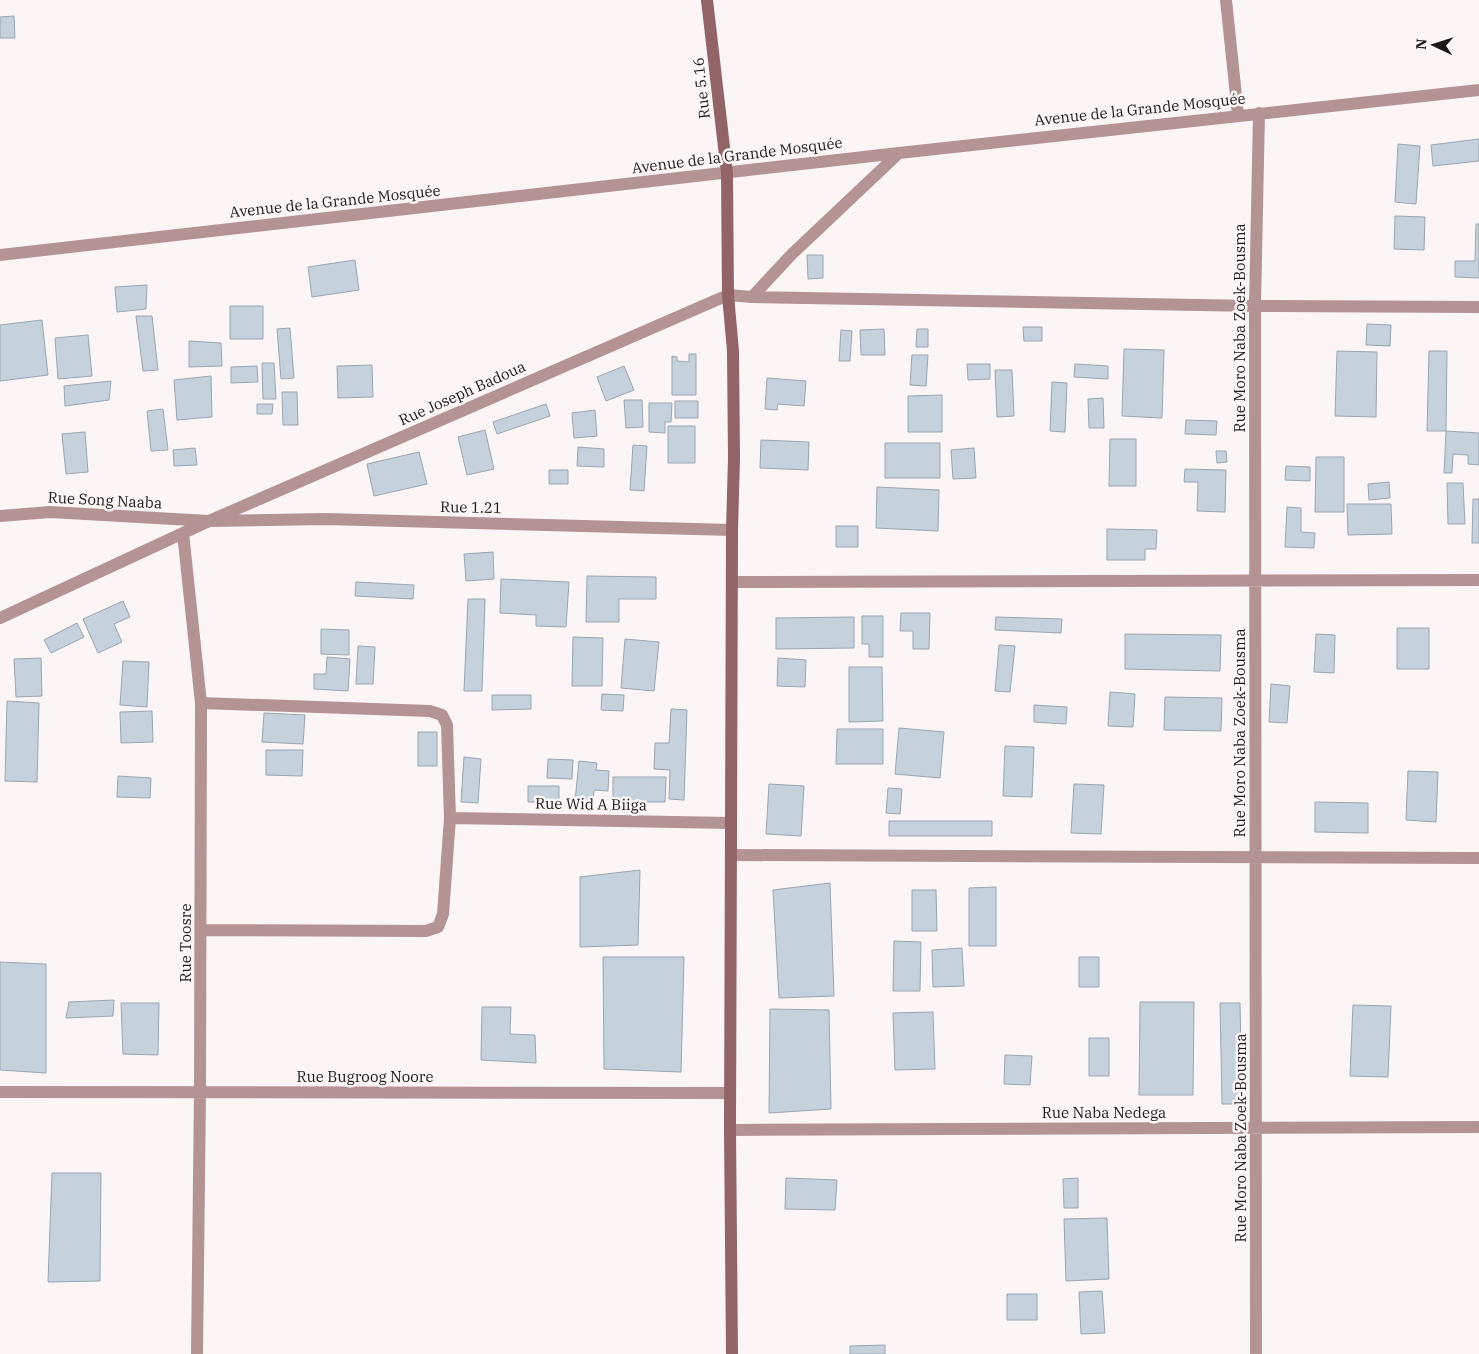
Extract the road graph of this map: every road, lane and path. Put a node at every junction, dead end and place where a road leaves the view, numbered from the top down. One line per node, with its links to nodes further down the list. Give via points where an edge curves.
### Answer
1 (707, 0): 7 (main road, Rue 5.16)
2 (1226, 0): 5 (street)
3 (1479, 90): 4 (street, Avenue de la Grande Mosquée)
4 (1259, 112): 5 (street, Avenue de la Grande Mosquée); 11 (street, Rue Moro Naba Zoek-Bousma)
5 (1238, 115): 6 (street, Avenue de la Grande Mosquée)
6 (898, 153): 7 (street, Avenue de la Grande Mosquée); 10 (street, via 792,254)
7 (727, 173): 8 (street, Avenue de la Grande Mosquée); 9 (main road, Rue 5.16)
8 (0, 256)
9 (728, 295): 10 (street); 14 (street, Rue Joseph Badoua); 15 (main road, Rue 5.16, via 733,351)
10 (752, 297): 11 (street)
11 (1255, 306): 12 (street); 18 (street, Rue Moro Naba Zoek-Bousma)
12 (1479, 307)
13 (0, 516): 14 (street, Rue Song Naaba, via 50,512)
14 (209, 521): 15 (street, Rue 1.21, via 326,519); 16 (street, Rue Joseph Badoua)
15 (732, 530): 19 (main road, Rue 5.16)
16 (184, 533): 20 (street, Rue Joseph Badoua); 21 (street, Rue Toosre)
17 (1479, 580): 18 (street)
18 (1255, 581): 19 (street); 25 (street, Rue Moro Naba Zoek-Bousma)
19 (732, 582): 23 (main road, Rue 5.16)
20 (0, 618)
21 (201, 703): 22 (street, via 430,711 442,715 447,725); 27 (street, Rue Toosre)
22 (450, 818): 23 (street, Rue Wid A Biiga); 27 (street, via 443,914 438,927 426,931)
23 (731, 823): 24 (main road, Rue 5.16)
24 (731, 855): 25 (street); 30 (main road, Rue 5.16)
25 (1256, 856): 26 (street); 32 (street, Rue Moro Naba Zoek-Bousma)
26 (1479, 858)
27 (201, 930): 29 (street, Rue Toosre)
28 (0, 1092): 29 (street, Rue Bugroog Noore)
29 (200, 1092): 30 (street, Rue Bugroog Noore); 34 (street, Rue Toosre)
30 (730, 1093): 33 (main road, Rue 5.16)
31 (1479, 1127): 32 (street, Rue Naba Nedega)
32 (1256, 1128): 33 (street, Rue Naba Nedega); 36 (street, Rue Moro Naba Zoek-Bousma)
33 (730, 1130): 35 (main road, Rue 5.16)
34 (197, 1354)
35 (732, 1354)
36 (1256, 1354)

